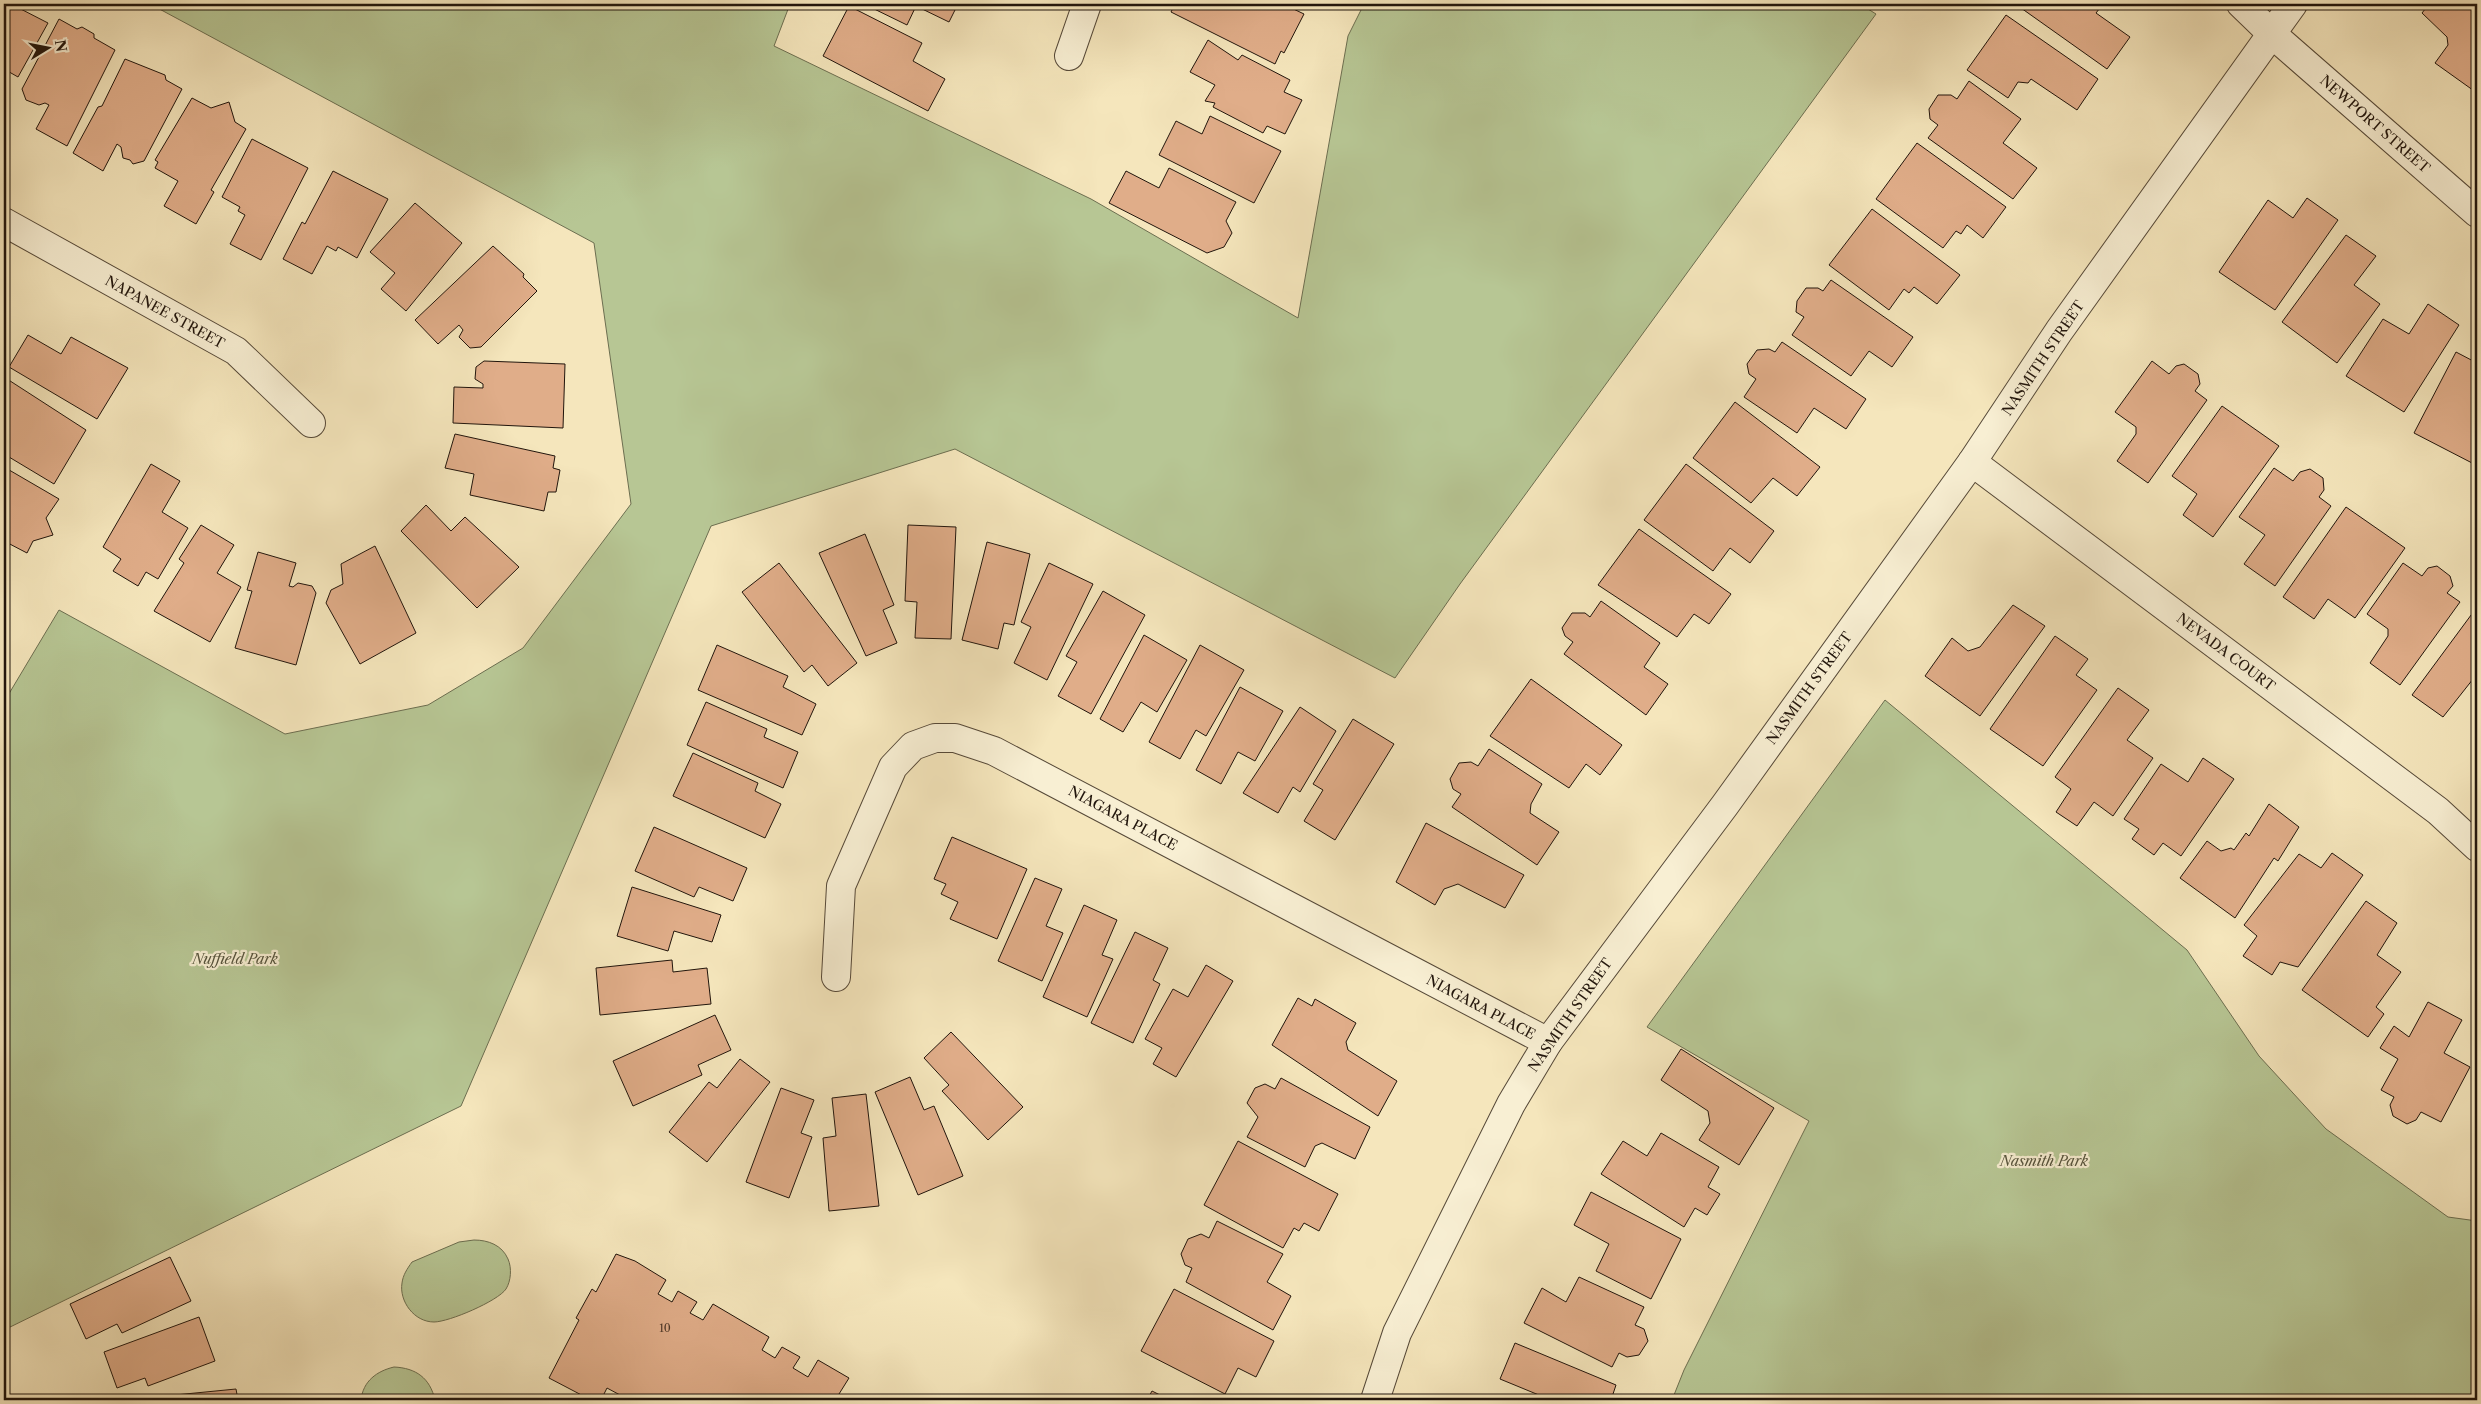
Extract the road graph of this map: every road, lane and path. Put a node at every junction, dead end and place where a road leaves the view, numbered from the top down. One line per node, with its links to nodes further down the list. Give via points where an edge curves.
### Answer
1 (1087, 4): 5 (street)
2 (2241, 4): 4 (street, NEWPORT STREET)
3 (2293, 4): 4 (street, NASMITH STREET)
4 (2272, 34): 6 (street, NEWPORT STREET); 9 (street, NASMITH STREET, via 2059,331)
5 (1069, 56)
6 (2477, 213)
7 (4, 222): 8 (street, NAPANEE STREET, via 236,351)
8 (311, 423)
9 (1972, 462): 10 (street, NEVADA COURT, via 2438,811); 12 (street, NASMITH STREET)
10 (2477, 847)
11 (836, 977): 12 (street, NIAGARA PLACE, via 841,886 892,767 913,746 935,738 955,738 994,751)
12 (1548, 1042): 13 (street, NASMITH STREET, via 1511,1104 1397,1334)
13 (1375, 1400)

